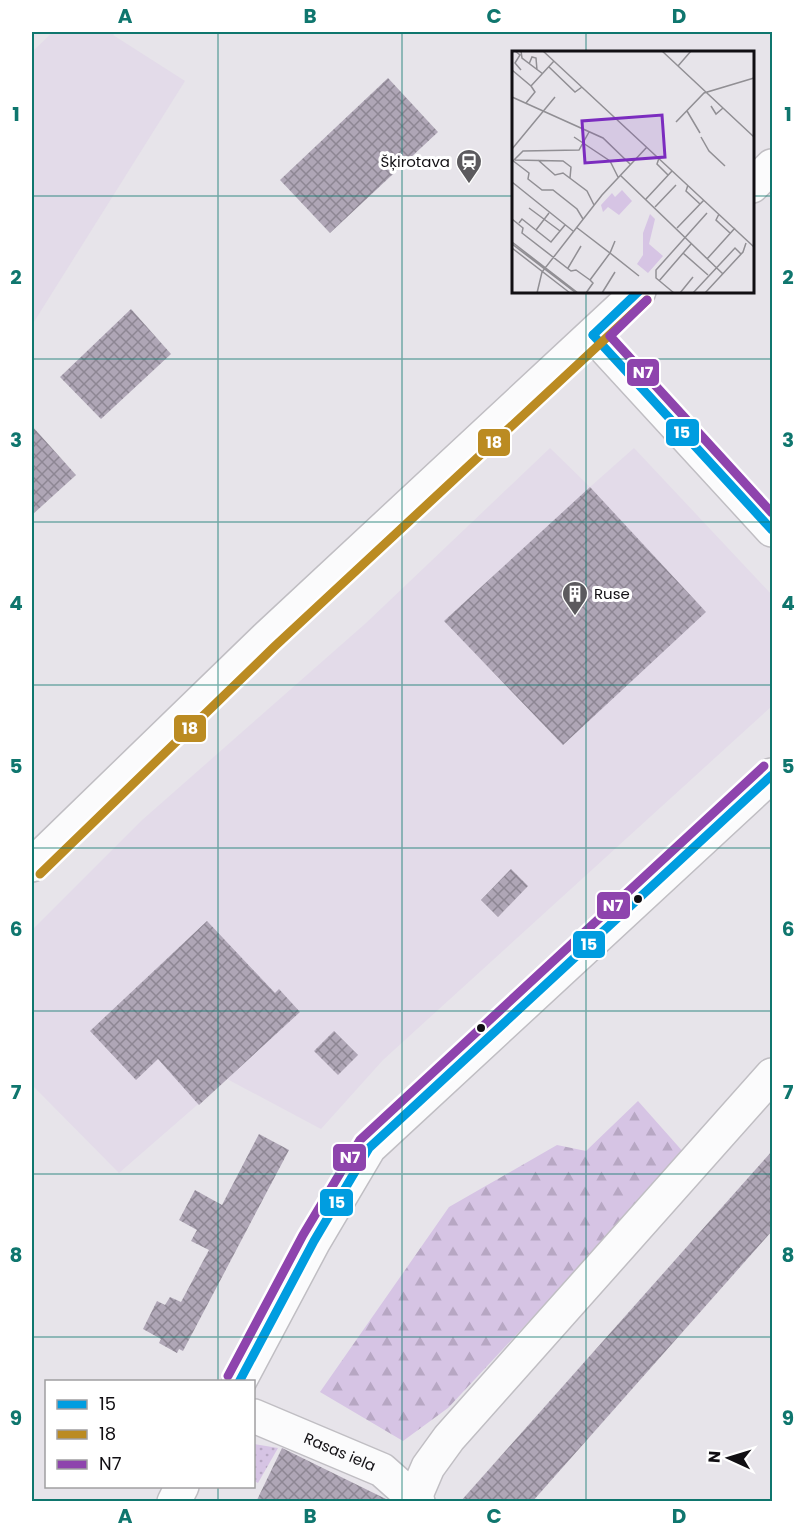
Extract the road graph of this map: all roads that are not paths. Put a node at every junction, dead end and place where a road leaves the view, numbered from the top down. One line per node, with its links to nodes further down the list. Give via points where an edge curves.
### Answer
1 (772, 166): 2 (street)
2 (753, 185)
3 (638, 292): 4 (street)
4 (593, 335): 5 (street); 7 (street, via 266,638)
5 (772, 530)
6 (772, 775): 9 (street, via 369,1148)
7 (32, 865)
8 (772, 1075): 12 (street, via 449,1438 428,1467)
9 (240, 1380)
10 (255, 1416): 12 (street, Rasas iela, via 382,1470)
11 (181, 1488): 13 (street)
12 (415, 1500)
13 (174, 1502)

